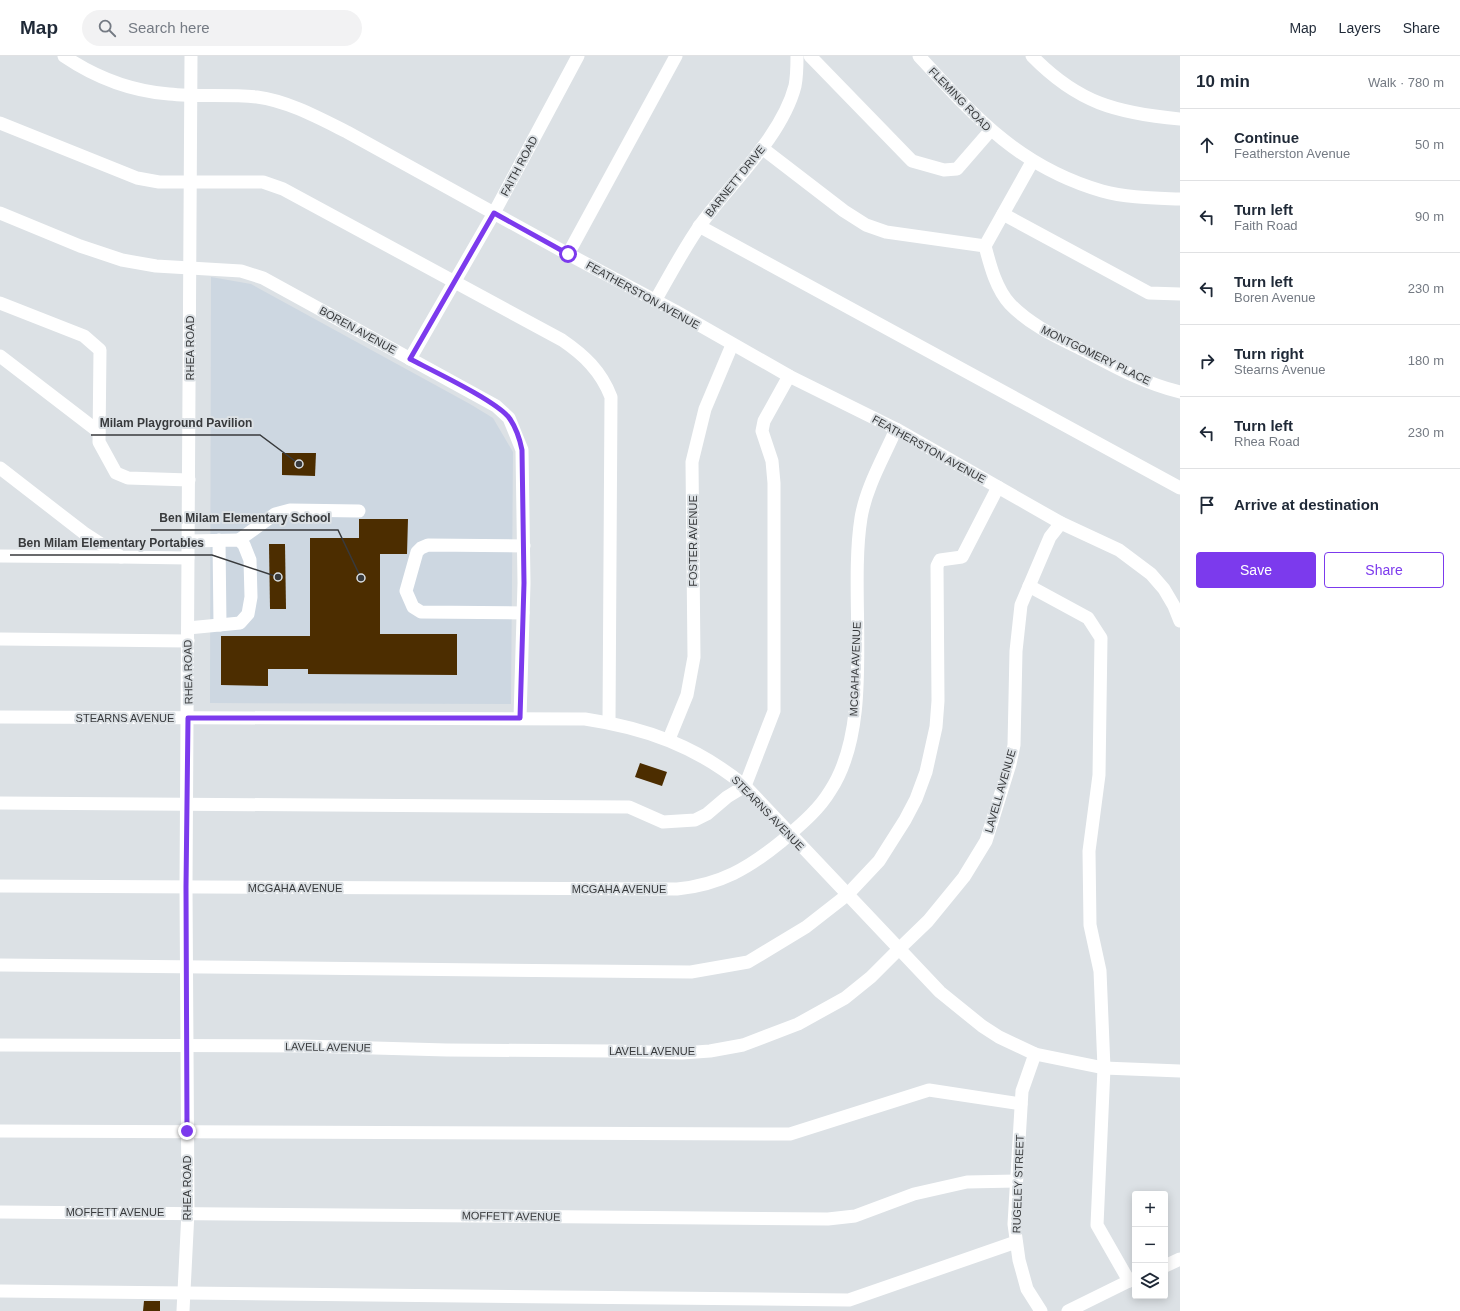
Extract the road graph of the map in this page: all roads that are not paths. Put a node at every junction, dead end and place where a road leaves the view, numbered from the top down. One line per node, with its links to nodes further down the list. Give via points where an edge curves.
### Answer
1 (64, 56): 9 (street, FEATHERSTON AVENUE, via 85,70 119,84 147,92)
2 (191, 56): 9 (street, RHEA ROAD)
3 (578, 56): 18 (street, FAITH ROAD)
4 (676, 56): 22 (street)
5 (797, 56): 13 (street, BARNETT DRIVE, via 795,86 790,101)
6 (810, 56): 12 (street, via 912,161 944,170 957,169)
7 (919, 56): 12 (street, FLEMING ROAD)
8 (1032, 56): 10 (street, via 1078,94 1106,107 1155,117)
9 (191, 94): 15 (street, RHEA ROAD); 18 (street, FEATHERSTON AVENUE, via 268,99 310,114)
10 (1180, 119)
11 (0, 123): 15 (street, via 137,178 158,182)
12 (990, 131): 14 (street, FLEMING ROAD)
13 (762, 148): 20 (street, BARNETT DRIVE); 21 (street, via 866,226 886,232)
14 (1032, 162): 16 (street, FLEMING ROAD, via 1057,175 1102,191 1139,197); 19 (street)
15 (190, 182): 23 (street, RHEA ROAD); 24 (street, via 263,182 283,189)
16 (1180, 199)
17 (0, 213): 23 (street, BOREN AVENUE, via 80,246 122,260 156,266)
18 (494, 213): 22 (street, FEATHERSTON AVENUE); 24 (street, FAITH ROAD)
19 (1003, 214): 21 (street); 25 (street, via 1149,293)
20 (699, 226): 26 (street, BARNETT DRIVE); 38 (street)
21 (985, 246): 32 (street, MONTGOMERY PLACE, via 1003,294 1010,304 1036,326 1118,368 1151,383)
22 (568, 254): 26 (street, FEATHERSTON AVENUE)
23 (190, 267): 30 (street, BOREN AVENUE, via 241,271 263,278); 36 (street, RHEA ROAD)
24 (454, 283): 30 (street, FAITH ROAD); 57 (street, via 562,340 581,354 606,383 611,397)
25 (1180, 294)
26 (656, 301): 28 (street, FEATHERSTON AVENUE)
27 (0, 303): 34 (street, via 84,336 100,350)
28 (732, 345): 31 (street, FEATHERSTON AVENUE); 58 (street, FOSTER AVENUE, via 705,409 692,462 694,657 687,694)
29 (0, 356): 34 (street)
30 (410, 359): 44 (street, BOREN AVENUE, via 496,406 509,418 522,450)
31 (789, 376): 33 (street, FEATHERSTON AVENUE); 59 (street, via 764,421 762,431 772,460 774,483 774,711)
32 (1180, 392)
33 (896, 429): 37 (street, FEATHERSTON AVENUE); 62 (street, MCGAHA AVENUE, via 860,519 856,694 849,747 831,791 815,811)
34 (99, 432): 36 (street, via 99,442 116,473 128,478)
35 (0, 468): 46 (street, via 84,533)
36 (188, 480): 43 (street, RHEA ROAD)
37 (998, 487): 40 (street, FEATHERSTON AVENUE); 65 (street, via 962,557 940,560 937,566 936,727 926,772 916,799 879,861)
38 (1180, 488)
39 (359, 511): 42 (street, via 290,510 275,514)
40 (1061, 523): 48 (street, LAVELL AVENUE, via 1050,537); 50 (street, FEATHERSTON AVENUE, via 1119,550 1151,574 1164,589)
41 (218, 540): 42 (street); 43 (street); 51 (street)
42 (239, 540): 51 (street, via 250,560 251,597 248,614 240,624)
43 (188, 541): 47 (street, RHEA ROAD)
44 (524, 546): 49 (street, BOREN AVENUE); 49 (street, via 428,545 421,548 415,556 406,591 413,607 421,612)
45 (0, 556): 46 (street)
46 (121, 557): 47 (street)
47 (188, 558): 52 (street, RHEA ROAD)
48 (1029, 586): 66 (street, LAVELL AVENUE, via 1022,605 1016,651 1014,745 992,825 986,841 964,877 928,921); 72 (street, via 1088,618 1101,638 1099,775 1089,851 1090,925 1100,971)
49 (523, 613): 56 (street, BOREN AVENUE)
50 (1180, 621)
51 (220, 625): 52 (street)
52 (188, 635): 53 (street); 55 (street, RHEA ROAD)
53 (0, 639)
54 (0, 717): 55 (street, STEARNS AVENUE)
55 (188, 718): 56 (street, STEARNS AVENUE); 61 (street, RHEA ROAD)
56 (520, 718): 57 (street, STEARNS AVENUE)
57 (609, 722): 58 (street, STEARNS AVENUE)
58 (669, 739): 59 (street, STEARNS AVENUE, via 727,772)
59 (745, 786): 61 (street, via 707,814 695,820 677,822 664,822 629,807); 62 (street, STEARNS AVENUE)
60 (0, 803): 61 (street)
61 (187, 804): 64 (street, RHEA ROAD)
62 (790, 834): 64 (street, MCGAHA AVENUE, via 761,858 738,872 710,884 691,887); 65 (street, STEARNS AVENUE)
63 (0, 886): 64 (street, MCGAHA AVENUE)
64 (186, 887): 68 (street, RHEA ROAD)
65 (846, 895): 66 (street, STEARNS AVENUE); 68 (street, via 806,927 748,962 691,972)
66 (899, 949): 70 (street, LAVELL AVENUE, via 845,998 820,1013 770,1036 743,1045 710,1051 682,1053); 71 (street, STEARNS AVENUE, via 940,992 982,1026)
67 (0, 965): 68 (street)
68 (187, 967): 70 (street, RHEA ROAD)
69 (0, 1045): 70 (street, LAVELL AVENUE)
70 (187, 1046): 76 (street, RHEA ROAD)
71 (1035, 1054): 72 (street, STEARNS AVENUE); 74 (street, RUGELEY STREET, via 1025,1079)
72 (1104, 1068): 73 (street, STEARNS AVENUE); 83 (street, via 1097,1225)
73 (1180, 1071)
74 (1021, 1104): 76 (street, via 929,1090 790,1134); 77 (street, RUGELEY STREET)
75 (0, 1131): 76 (street)
76 (187, 1131): 79 (street, RHEA ROAD)
77 (1016, 1181): 79 (street, MOFFETT AVENUE, via 967,1182 914,1194 855,1216 828,1219); 80 (street, RUGELEY STREET)
78 (0, 1212): 79 (street, MOFFETT AVENUE)
79 (188, 1212): 85 (street, RHEA ROAD)
80 (1016, 1242): 85 (street, via 848,1300); 87 (street, RUGELEY STREET, via 1027,1289)
81 (1180, 1259): 82 (street)
82 (1168, 1265)
83 (1132, 1279): 88 (street)
84 (0, 1291): 85 (street)
85 (183, 1292): 86 (street, RHEA ROAD)
86 (183, 1311)
87 (1041, 1311)
88 (1068, 1311)

